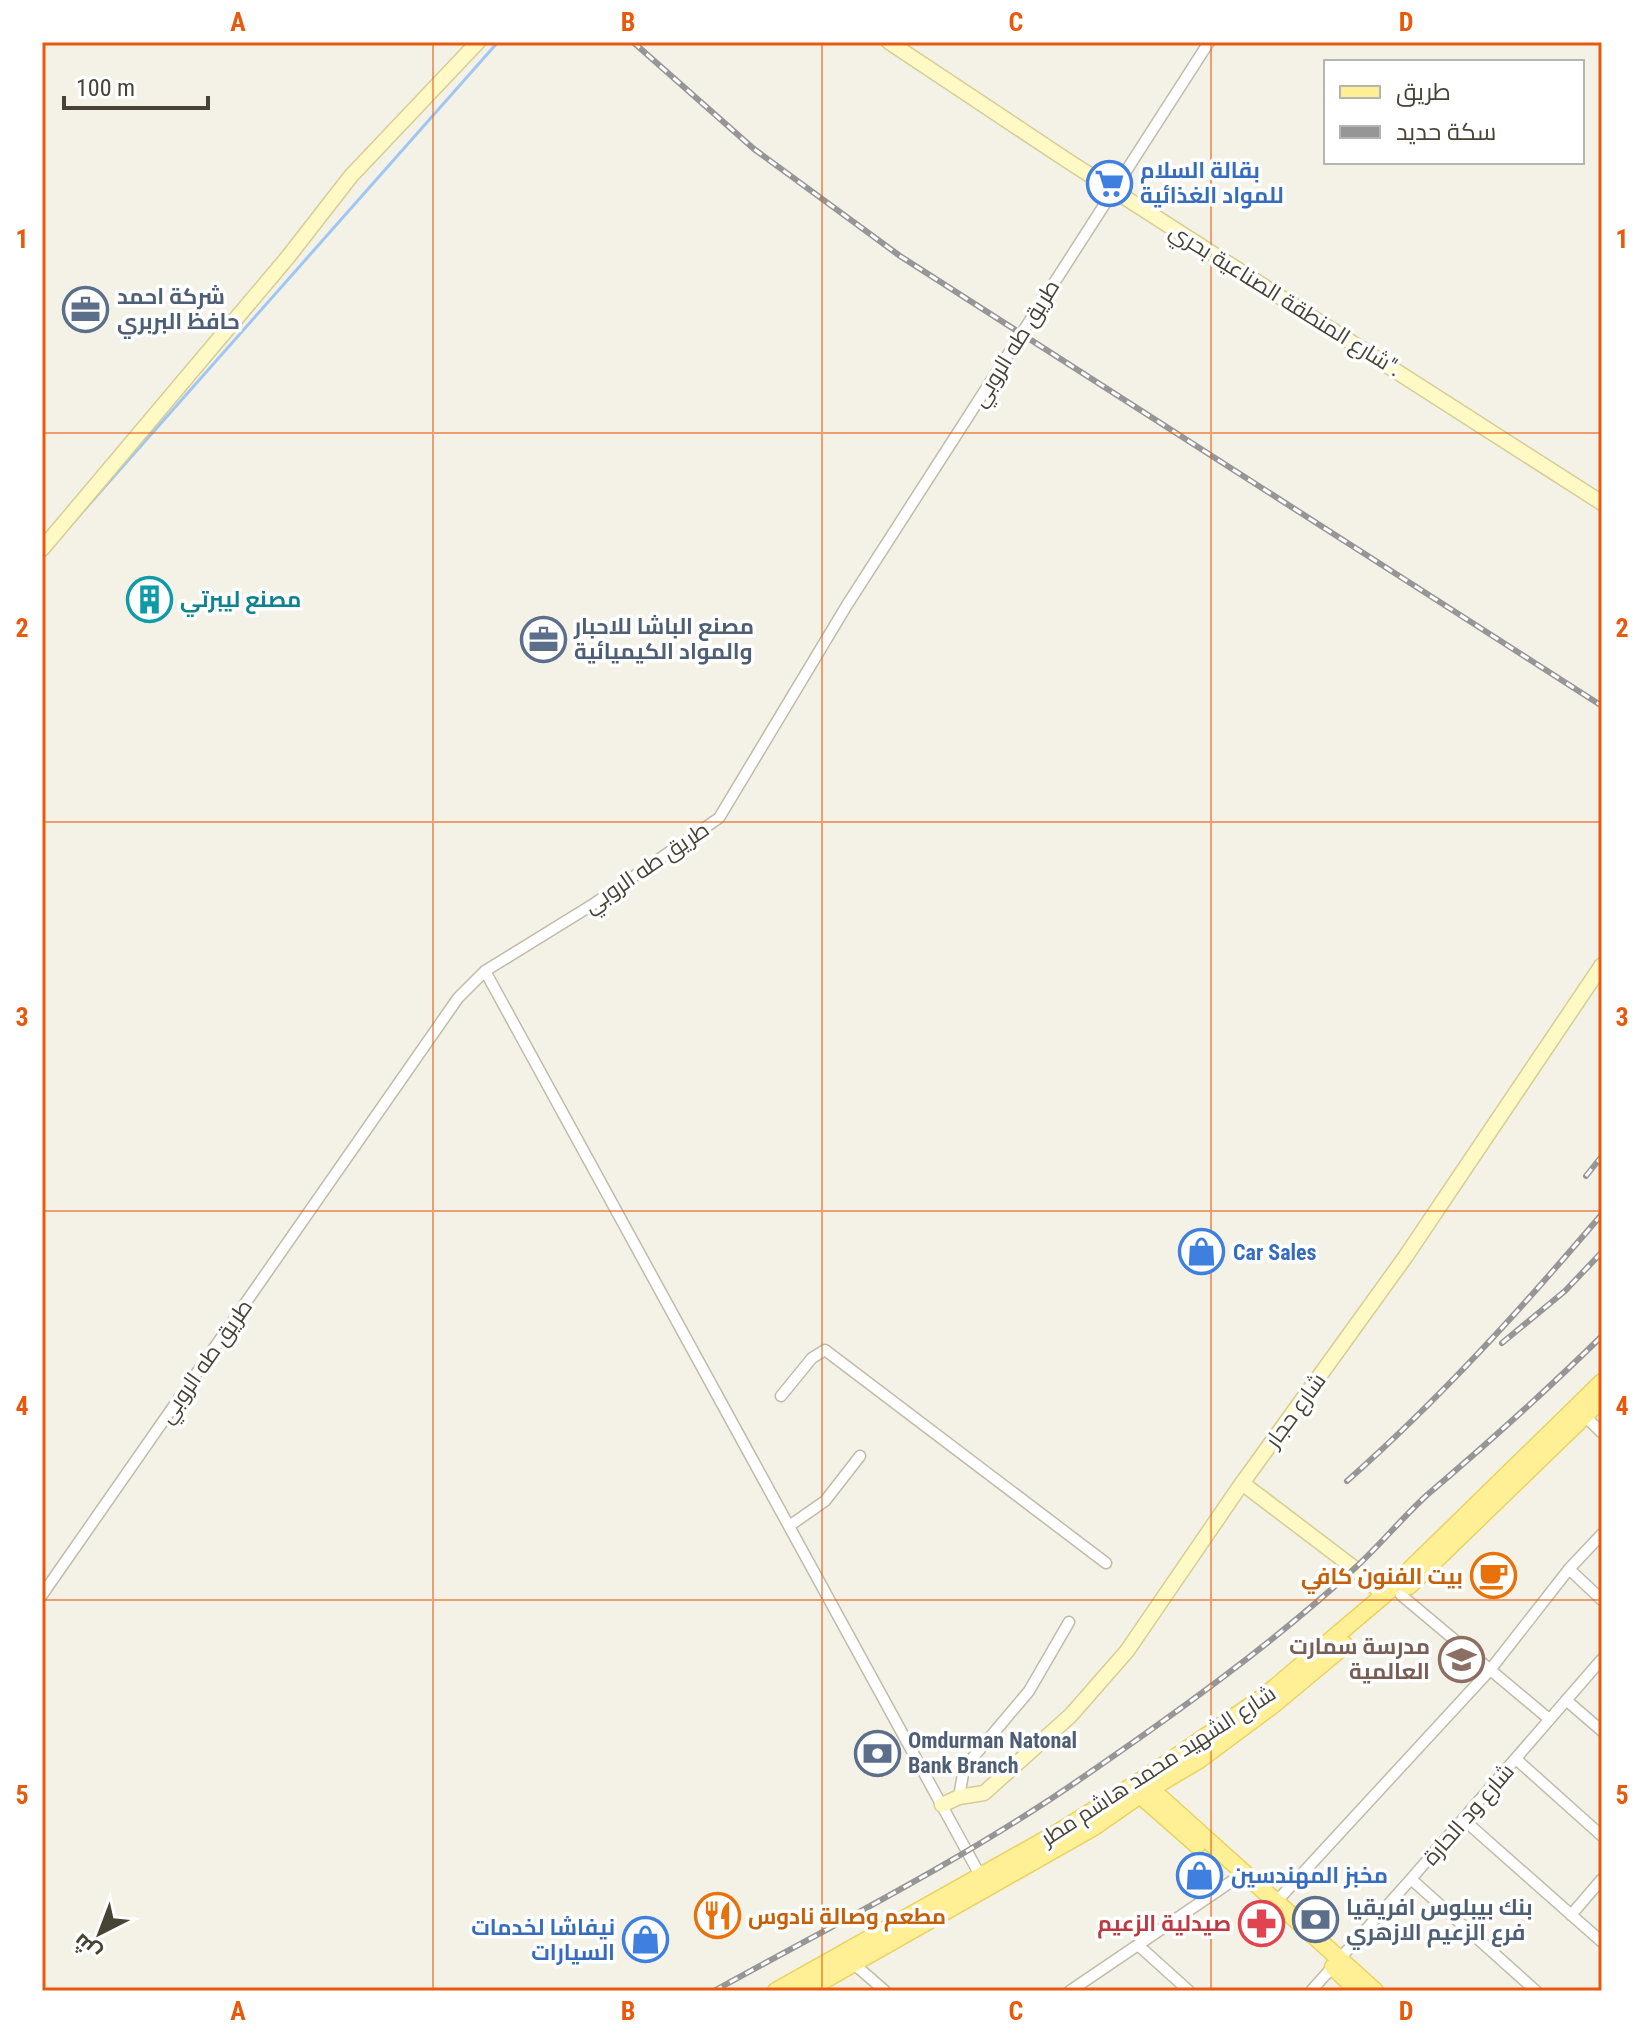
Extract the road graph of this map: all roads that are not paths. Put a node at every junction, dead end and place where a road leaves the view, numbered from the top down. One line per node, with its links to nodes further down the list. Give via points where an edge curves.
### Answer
1 (478, 42): 6 (street, via 351,176)
2 (889, 42): 4 (street, شارع المنطقة الصناعية بحري".)
3 (1209, 42): 4 (street, طريق طه الروبي)
4 (1113, 190): 5 (street, شارع المنطقة الصناعية بحري".); 8 (street, طريق طه الروبي, via 847,605 719,818)
5 (1602, 503)
6 (42, 549)
7 (1602, 965): 15 (street, شارع حجار, via 1406,1256)
8 (485, 971): 16 (street); 20 (street, طريق طه الروبي, via 421,1048)
9 (1602, 1382): 21 (main road, شارع الشهيد محمد هاشم مطر)
10 (781, 1396): 18 (street, via 825,1350)
11 (1602, 1399): 12 (main road, شارع الشهيد محمد هاشم مطر)
12 (1585, 1416): 13 (street); 21 (main road, شارع الشهيد محمد هاشم مطر)
13 (1602, 1433)
14 (860, 1456): 16 (street, via 825,1501)
15 (1242, 1483): 21 (street); 31 (street, شارع حجار, via 1127,1651 1071,1715 984,1793)
16 (789, 1526): 32 (street)
17 (1602, 1534): 19 (street)
18 (1106, 1563)
19 (1569, 1569): 22 (street); 25 (street)
20 (42, 1595)
21 (1392, 1595): 25 (street); 30 (main road, شارع الشهيد محمد هاشم مطر, via 1318,1669 1273,1705 1199,1760)
22 (1602, 1600)
23 (1069, 1622): 31 (street, via 1029,1691 964,1768)
24 (1602, 1659): 26 (street, شارع ود الحارة)
25 (1490, 1670): 27 (street); 39 (street)
26 (1566, 1700): 27 (street, شارع ود الحارة); 28 (street)
27 (1549, 1719): 29 (street, شارع ود الحارة)
28 (1602, 1731)
29 (1516, 1759): 33 (street, شارع ود الحارة); 34 (street)
30 (1142, 1787): 35 (main road, شارع الشهيد محمد هاشم مطر); 36 (main road); 39 (main road); 44 (main road, شارع الشهيد محمد هاشم مطر, via 1094,1827)
31 (959, 1797): 32 (street, شارع حجار)
32 (942, 1805): 35 (street)
33 (1464, 1820): 37 (street, شارع ود الحارة); 40 (street)
34 (1602, 1836)
35 (981, 1877): 45 (main road, شارع الشهيد محمد هاشم مطر)
36 (1235, 1879): 42 (street); 43 (main road)
37 (1411, 1879): 43 (street, شارع ود الحارة); 53 (street)
38 (1602, 1879): 40 (street)
39 (1276, 1902): 43 (main road)
40 (1571, 1915): 41 (street)
41 (1602, 1942)
42 (1138, 1945): 48 (street); 49 (street)
43 (1336, 1963): 50 (street, شارع ود الحارة); 51 (main road); 52 (main road)
44 (854, 1964): 46 (main road, شارع الشهيد محمد هاشم مطر); 47 (street)
45 (776, 1991)
46 (805, 1991)
47 (885, 1991)
48 (1070, 1991)
49 (1189, 1991)
50 (1311, 1991)
51 (1358, 1991)
52 (1375, 1991)
53 (1536, 1991)

